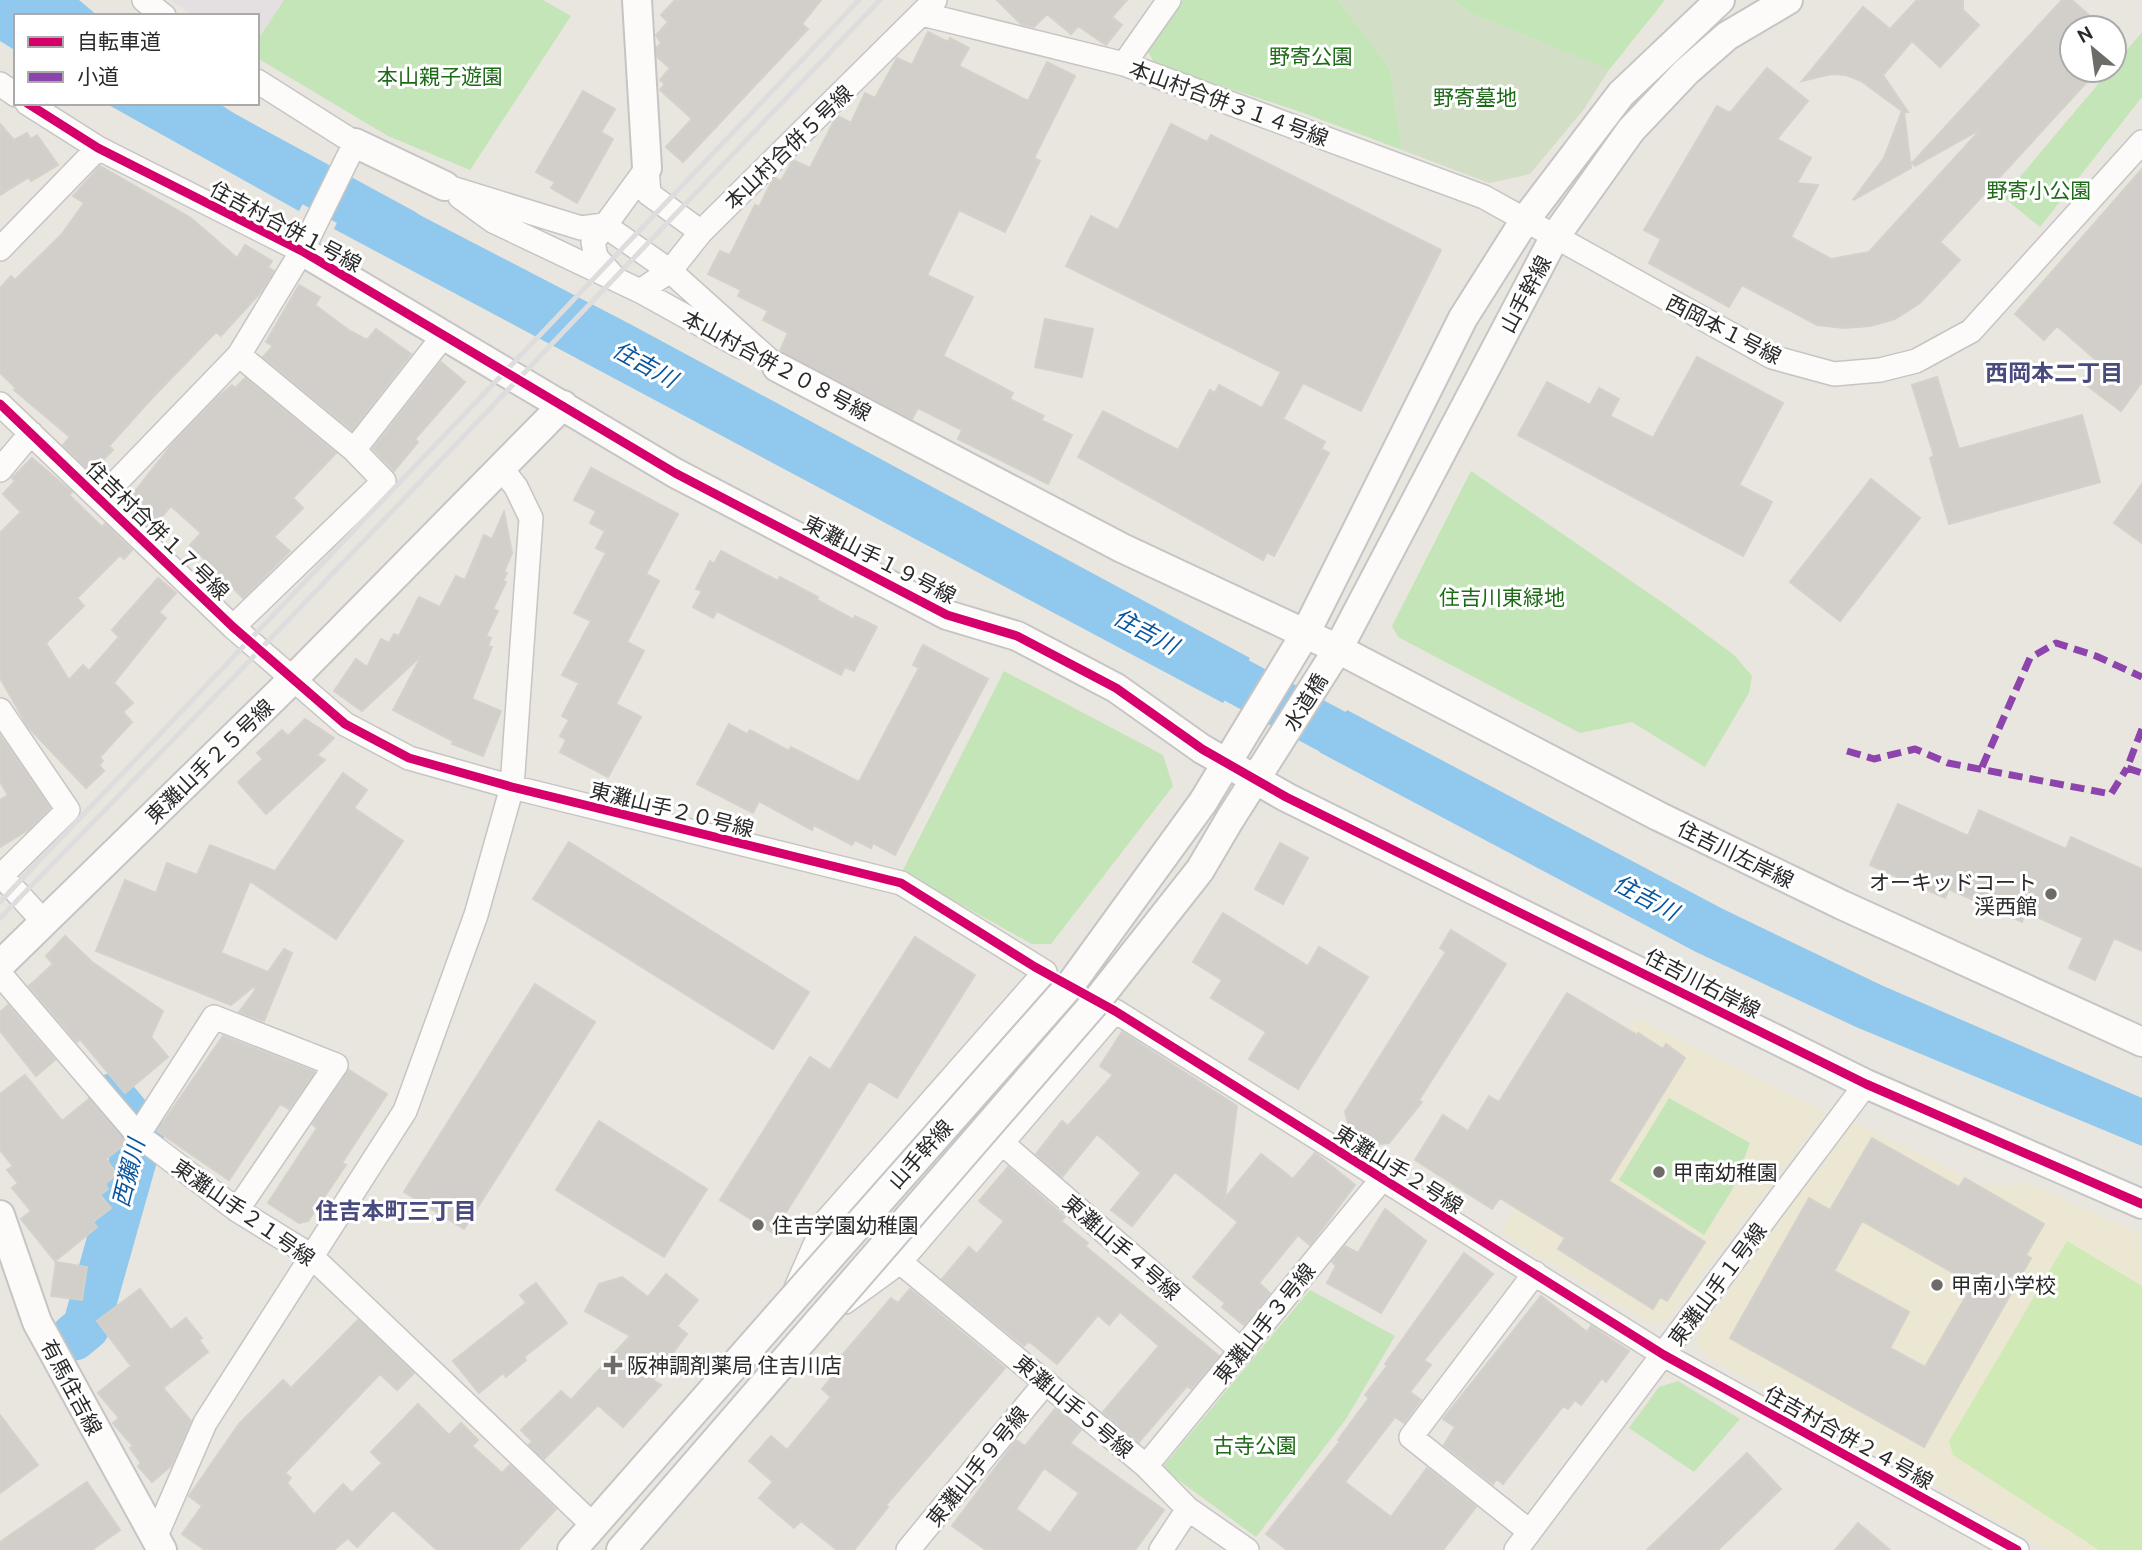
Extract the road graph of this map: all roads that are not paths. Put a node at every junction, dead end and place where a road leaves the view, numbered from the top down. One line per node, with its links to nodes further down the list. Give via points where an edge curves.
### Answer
1 (144, 0): 7 (street)
2 (637, 0): 14 (street)
3 (1169, 0): 8 (street)
4 (1720, 0): 16 (street, 山手幹線, via 1621,94)
5 (1788, 0): 19 (street, 山手幹線, via 1727,36 1686,72 1631,130)
6 (929, 7): 8 (street, 本山村合併３１４号線); 18 (street, 本山村合併５号線)
7 (162, 14)
8 (1124, 64): 16 (street, 本山村合併３１４号線, via 1484,197)
9 (259, 82): 13 (street, 本山村合併２０８号線)
10 (30, 105): 12 (street, 住吉村合併１号線)
11 (2142, 142): 19 (street, 西岡本１号線, via 1971,331 1916,361 1880,370 1835,374 1772,357)
12 (99, 148): 20 (street, 住吉村合併１号線); 21 (street)
13 (352, 149): 15 (street, 本山村合併２０８号線); 20 (street)
14 (647, 168): 17 (street); 18 (street, via 649,194)
15 (445, 186): 17 (street, via 581,228); 23 (street, 本山村合併２０８号線, via 493,221)
16 (1525, 220): 19 (street, 西岡本１号線); 35 (street, 山手幹線, via 1463,318)
17 (604, 225): 22 (street); 23 (street, via 593,242 596,257)
18 (701, 232): 22 (street, 本山村合併５号線)
19 (1555, 238): 36 (street, 山手幹線)
20 (304, 246): 24 (street, 住吉村合併１号線); 25 (street)
21 (0, 249)
22 (670, 271): 23 (street, 本山村合併５号線); 26 (street)
23 (629, 287): 26 (street, 本山村合併２０８号線)
24 (445, 334): 28 (street, 住吉村合併１号線); 30 (street)
25 (239, 355): 30 (street); 33 (street)
26 (778, 367): 35 (street, 本山村合併２０８号線, via 1122,548)
27 (0, 404): 29 (street, 住吉村合併１７号線)
28 (563, 405): 31 (street, 東灘山手２５号線); 41 (street, 東灘山手１９号線, via 675,473 947,615 1017,636 1116,688 1202,749)
29 (31, 433): 32 (street); 33 (street, 住吉村合併１７号線)
30 (354, 450): 34 (street, via 384,481)
31 (502, 469): 37 (street, 東灘山手２５号線); 43 (street, via 531,518)
32 (0, 470)
33 (101, 498): 34 (street, 住吉村合併１７号線)
34 (233, 627): 37 (street, 住吉村合併１７号線)
35 (1305, 634): 36 (street, 本山村合併２０８号線); 39 (street, 水道橋)
36 (1338, 649): 40 (street, 水道橋); 48 (street, 住吉川左岸線, via 1751,862)
37 (293, 679): 43 (street, 東灘山手２０号線, via 345,724 408,758); 45 (street, 東灘山手２５号線)
38 (0, 710): 44 (street, via 68,810)
39 (1244, 738): 41 (street, 山手幹線)
40 (1272, 754): 42 (street, 山手幹線)
41 (1229, 762): 42 (street, 東灘山手１９号線); 59 (street, 山手幹線, bridge, via 1071,984)
42 (1255, 779): 49 (street, 住吉川右岸線); 60 (street, 山手幹線, bridge, via 1200,870 1099,998)
43 (512, 787): 56 (street, via 476,915 405,1111); 59 (street, 東灘山手２０号線, via 901,883 1045,972 825,1222)
44 (1, 875): 45 (street)
45 (43, 921): 46 (street, 東灘山手２５号線)
46 (0, 965)
47 (0, 974): 50 (street, 東灘山手２１号線)
48 (2142, 1042)
49 (1866, 1084): 53 (street, 住吉川右岸線); 62 (street, 東灘山手１号線)
50 (138, 1135): 54 (street, 東灘山手２１号線); 54 (street, via 214,1017 335,1065)
51 (1002, 1143): 52 (street, 東灘山手２号線, via 1115,1011); 57 (street); 61 (street, 東灘山手４号線)
52 (1382, 1179): 58 (street, 東灘山手２号線); 61 (street, 東灘山手３号線)
53 (2142, 1204)
54 (237, 1210): 56 (street, 東灘山手２１号線)
55 (0, 1215): 68 (street, 有馬住吉線, via 37,1322)
56 (310, 1255): 66 (street, 東灘山手２１号線); 68 (street, via 205,1423)
57 (900, 1262): 60 (street); 63 (street, 東灘山手５号線)
58 (1535, 1273): 62 (street, 東灘山手２号線); 67 (street, via 1410,1437)
59 (791, 1301): 66 (street, 山手幹線)
60 (819, 1321): 70 (street, 山手幹線)
61 (1242, 1351): 64 (street, 東灘山手３号線)
62 (1664, 1355): 67 (street, 東灘山手１号線); 75 (street, 住吉村合併２４号線)
63 (1046, 1382): 64 (street, 東灘山手５号線); 71 (street, 東灘山手９号線)
64 (1146, 1466): 65 (street, 東灘山手５号線)
65 (1188, 1509): 72 (street); 73 (street, 東灘山手５号線)
66 (593, 1525): 69 (street, 山手幹線)
67 (1529, 1531): 74 (street, 東灘山手１号線)
68 (159, 1544)
69 (572, 1550)
70 (621, 1550)
71 (908, 1550)
72 (1161, 1550)
73 (1247, 1550)
74 (1516, 1550)
75 (2017, 1550)

